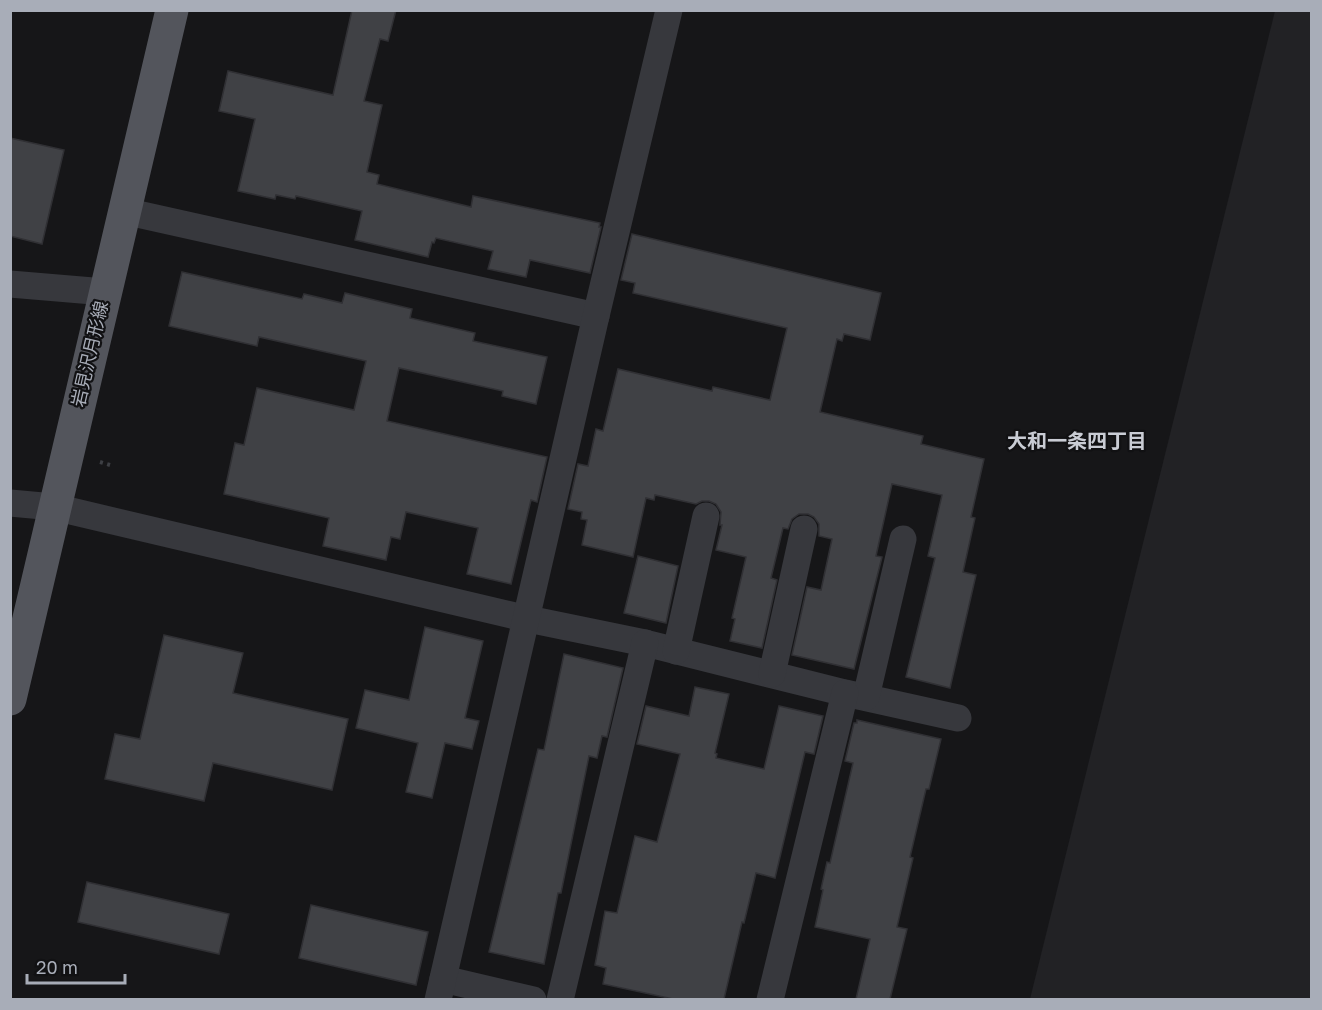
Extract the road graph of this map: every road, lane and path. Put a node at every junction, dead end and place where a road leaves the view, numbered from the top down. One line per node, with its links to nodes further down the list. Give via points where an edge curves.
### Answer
1 (172, 10): 3 (main road, 岩見沢月形線)
2 (669, 10): 6 (street)
3 (123, 212): 5 (main road, 岩見沢月形線); 6 (street)
4 (10, 284): 5 (street)
5 (105, 292): 8 (main road, 岩見沢月形線)
6 (596, 316): 12 (street)
7 (10, 503): 8 (street)
8 (54, 507): 12 (street); 17 (main road, 岩見沢月形線)
9 (706, 516): 14 (street)
10 (804, 530): 15 (street)
11 (903, 539): 16 (street)
12 (528, 619): 13 (street); 19 (street)
13 (645, 643): 14 (street); 21 (street)
14 (676, 651): 15 (street)
15 (772, 674): 16 (street)
16 (855, 695): 18 (street); 22 (street)
17 (10, 699)
18 (958, 718)
19 (441, 989): 20 (street)
20 (533, 999)
21 (560, 999)
22 (770, 999)

